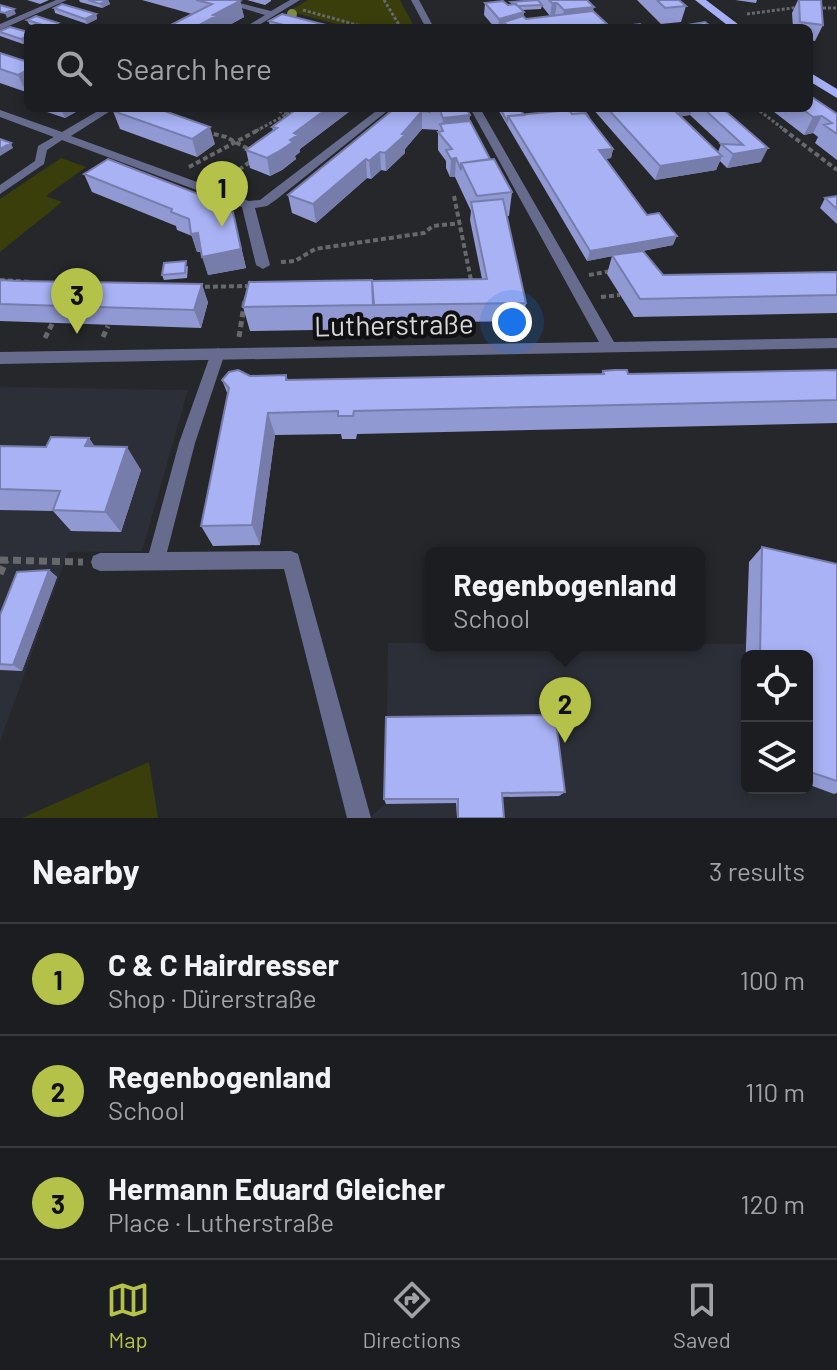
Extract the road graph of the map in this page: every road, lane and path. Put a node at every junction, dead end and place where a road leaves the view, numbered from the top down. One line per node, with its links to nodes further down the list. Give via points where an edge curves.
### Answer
1 (63, 0): 16 (street)
2 (219, 0): 9 (street)
3 (296, 0): 7 (street)
4 (384, 0): 13 (path)
5 (415, 0): 14 (street)
6 (700, 0): 10 (main road)
7 (287, 5): 9 (street); 12 (path)
8 (837, 8): 10 (path, via 796,7)
9 (272, 14): 11 (street)
10 (723, 17): 15 (main road)
11 (255, 24)
12 (354, 24)
13 (399, 24)
14 (428, 24)
15 (732, 24)
16 (0, 27)
17 (813, 79): 18 (main road)
18 (837, 94)
19 (103, 112): 28 (street)
20 (282, 112): 26 (path)
21 (291, 112): 26 (path)
22 (381, 112): 35 (street, via 263,203)
23 (477, 112): 51 (street)
24 (761, 112): 30 (path)
25 (0, 113): 28 (street)
26 (288, 114): 29 (path)
27 (199, 130): 29 (path)
28 (63, 136): 32 (street); 33 (street, via 42,148 40,162)
29 (237, 142): 31 (path, via 260,155); 32 (path)
30 (837, 170)
31 (231, 175)
32 (170, 177): 35 (street)
33 (0, 190)
34 (454, 196): 36 (path)
35 (248, 205): 37 (street)
36 (461, 223): 37 (path, via 315,249 295,261); 44 (path)
37 (263, 265)
38 (581, 267): 39 (path, via 586,275)
39 (616, 270)
40 (0, 280): 41 (path)
41 (45, 282)
42 (247, 286): 43 (path)
43 (188, 287)
44 (472, 287)
45 (258, 297): 52 (path, via 246,297)
46 (52, 324): 49 (path)
47 (108, 326): 48 (path)
48 (103, 337)
49 (45, 338)
50 (837, 343): 51 (street, Lutherstraße)
51 (610, 348): 52 (street, Lutherstraße)
52 (228, 353): 53 (street, Lutherstraße); 55 (street, via 187,443)
53 (0, 358)
54 (3, 560): 56 (path); 57 (path)
55 (156, 560): 56 (street); 58 (street, via 291,560)
56 (100, 562)
57 (0, 574)
58 (359, 818)

